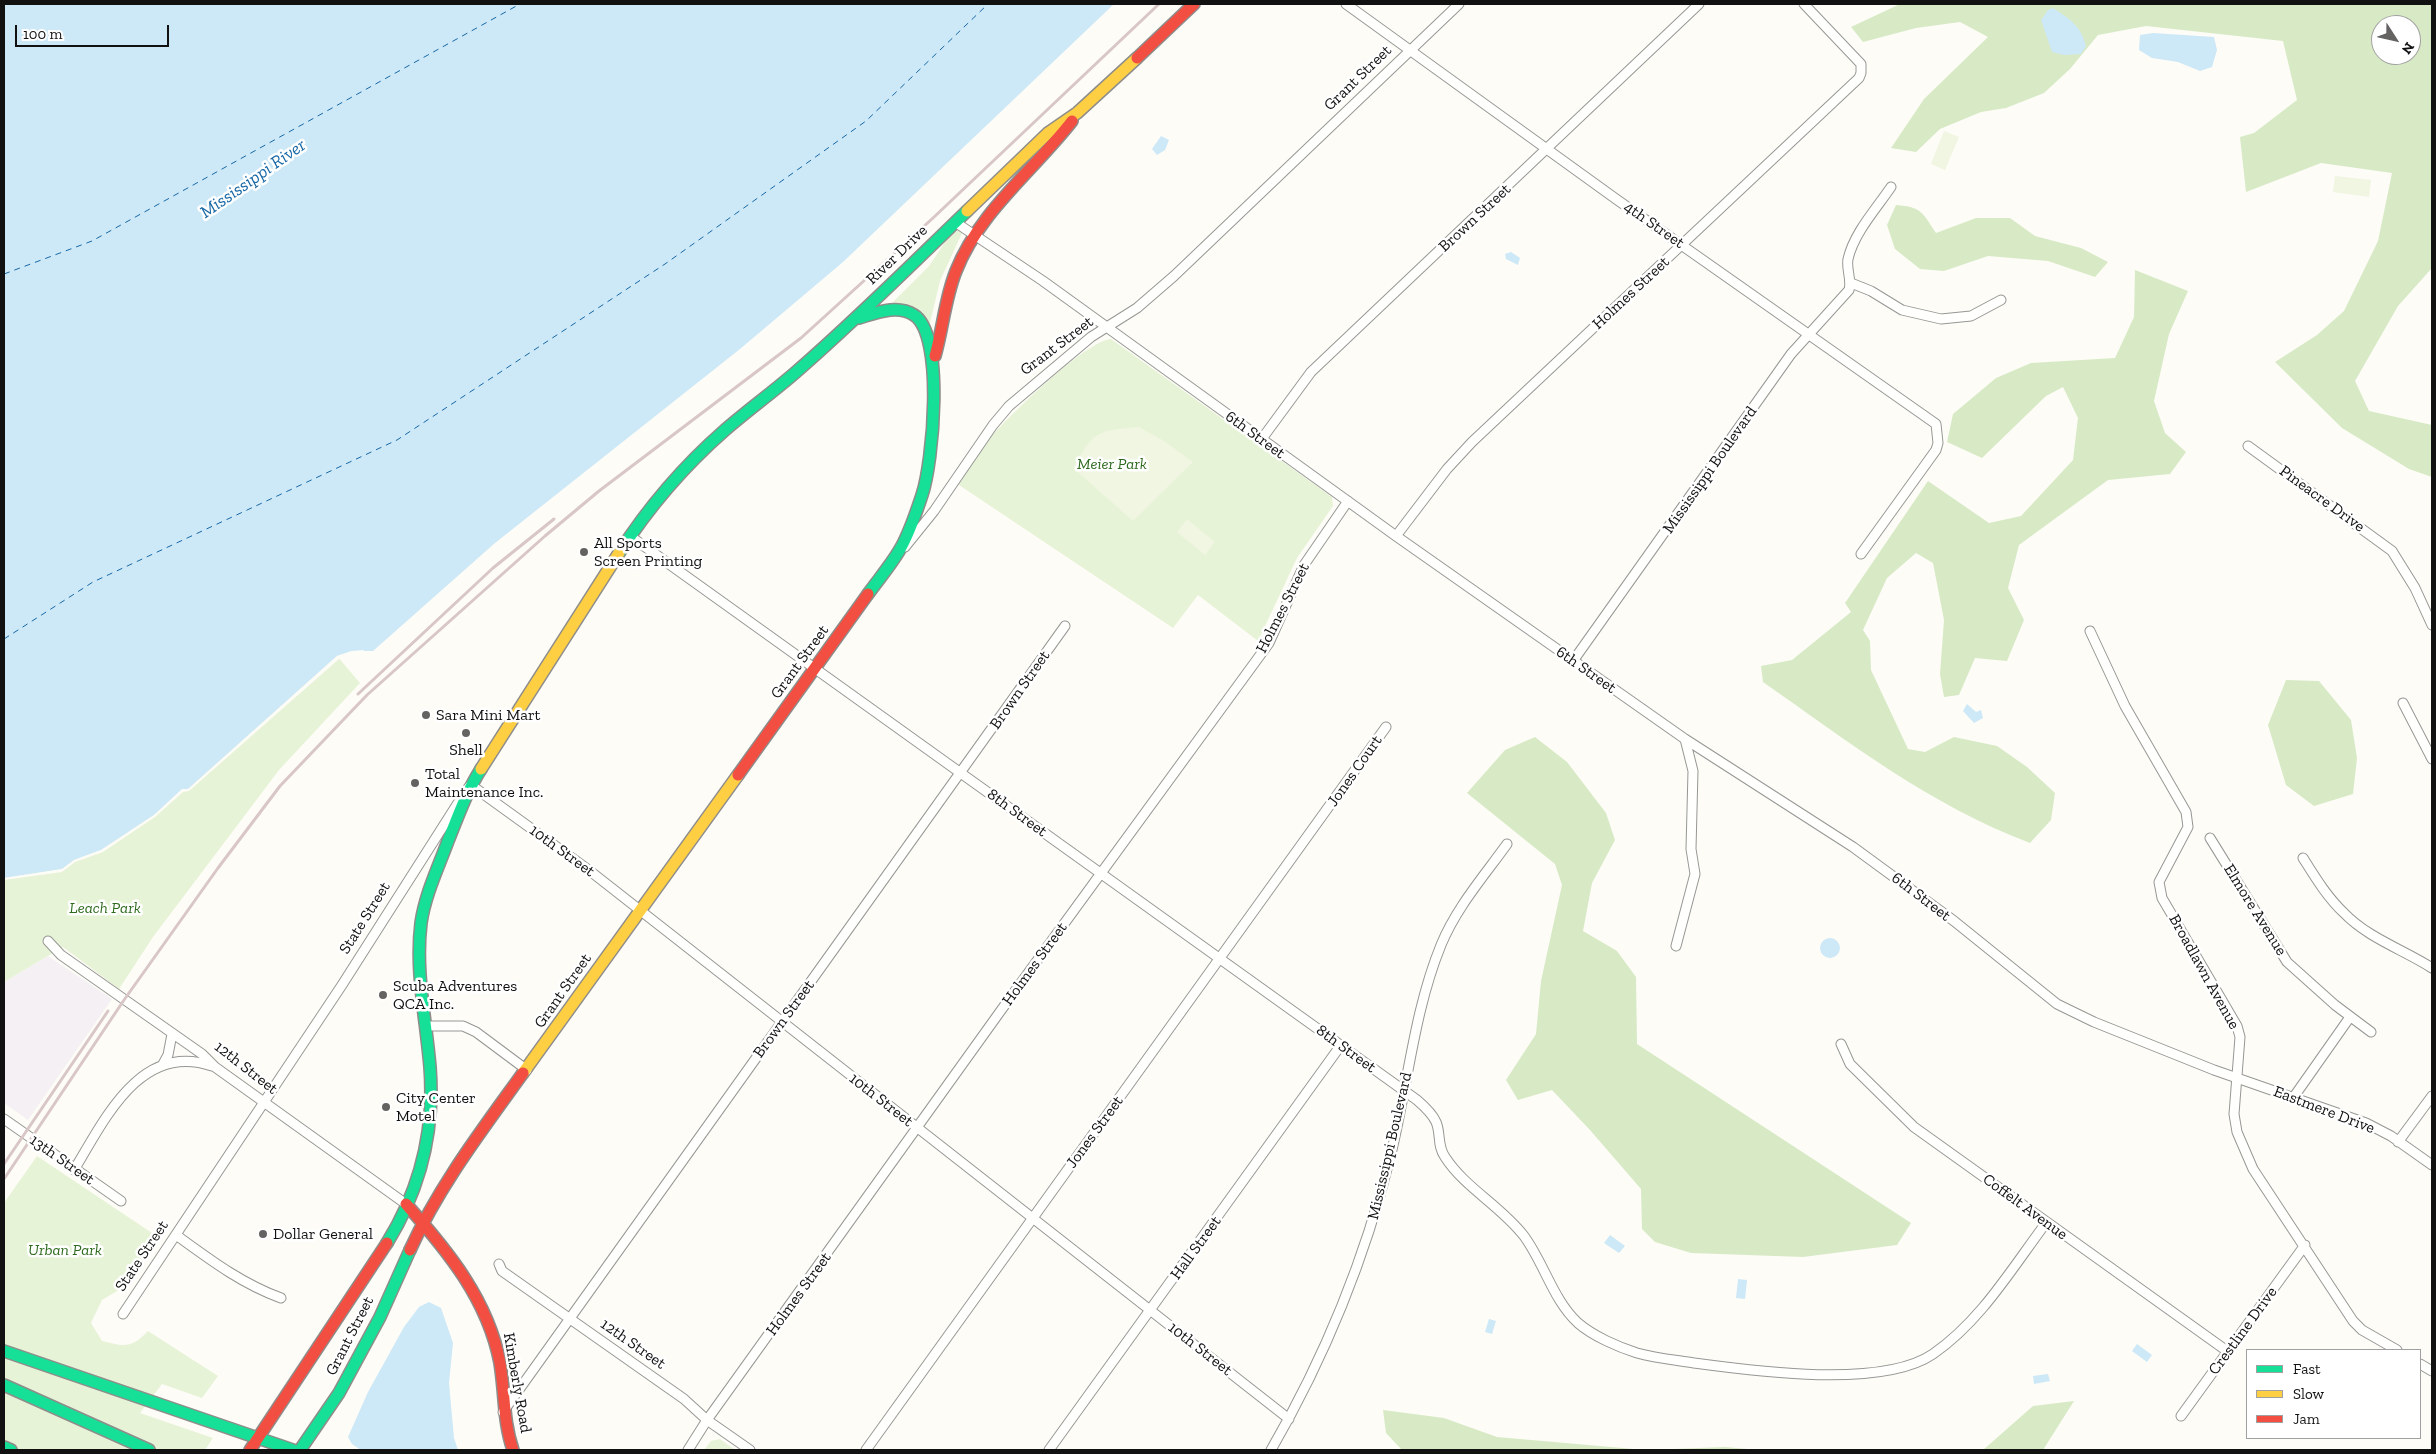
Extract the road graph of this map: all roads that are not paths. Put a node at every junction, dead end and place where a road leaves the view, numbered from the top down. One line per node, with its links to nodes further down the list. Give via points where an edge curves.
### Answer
1 (1194, 4): 7 (main road, River Drive)
2 (1346, 4): 6 (street, 4th Street)
3 (1459, 4): 6 (street, Grant Street)
4 (1699, 4): 8 (street, Brown Street)
5 (1804, 4): 12 (street, Holmes Street, via 1860,64 1859,78)
6 (1411, 50): 8 (street, 4th Street); 16 (street, Grant Street, via 1174,276)
7 (1077, 113): 10 (main road, River Drive, via 1048,133); 11 (main road, via 1055,144)
8 (1548, 149): 12 (street, 4th Street); 19 (street, Brown Street, via 1310,372)
9 (1891, 187): 13 (street, via 1859,232 1848,260)
10 (955, 222): 11 (street, 6th Street); 15 (main road, River Drive)
11 (975, 236): 16 (street, 6th Street); 18 (main road, via 960,262 948,296)
12 (1682, 245): 17 (street, 4th Street); 23 (street, Holmes Street, via 1472,442)
13 (1851, 283): 14 (street, via 1902,310 1941,319 1971,316); 17 (street, Mississippi Boulevard, via 1849,290)
14 (2001, 300)
15 (854, 320): 18 (main road, via 879,310 912,314 920,320 929,336); 22 (main road, River Drive, via 685,468)
16 (1108, 328): 19 (street, 6th Street); 25 (street, Grant Street, via 1091,337 1009,406 993,424 934,511)
17 (1808, 334): 24 (street, 4th Street, via 1936,424 1938,442 1933,454); 29 (street, Mississippi Boulevard)
18 (933, 362): 25 (main road, via 928,474 918,510 900,550)
19 (1261, 440): 21 (street, 6th Street)
20 (2248, 446): 26 (street, Pineacre Drive, via 2394,553)
21 (1348, 501): 23 (street, 6th Street); 41 (street, Holmes Street, via 1304,565 1269,643)
22 (630, 536): 30 (street, 8th Street); 36 (main road, State Street)
23 (1396, 536): 29 (street, 6th Street)
24 (1861, 554)
25 (875, 585): 30 (main road, Grant Street)
26 (2432, 625)
27 (1066, 626): 35 (street, Brown Street)
28 (2090, 631): 57 (street, Broadlawn Avenue, via 2125,706 2186,812 2188,827 2158,882 2162,898 2237,1026 2240,1037)
29 (1573, 661): 33 (street, 6th Street)
30 (815, 669): 35 (street, 8th Street); 42 (main road, Grant Street)
31 (2403, 703): 34 (street)
32 (1386, 727): 37 (street, Jones Court)
33 (1685, 739): 44 (street, via 1692,771 1691,849 1695,874); 57 (street, 6th Street, via 1853,847 1954,921 2057,1004 2109,1028)
34 (2432, 759)
35 (961, 774): 41 (street, 8th Street); 48 (street, Brown Street)
36 (471, 785): 42 (street, 10th Street); 49 (main road, Grant Street, via 429,889 421,922 419,971); 61 (street, State Street)
37 (1324, 814): 45 (street, Jones Street)
38 (2210, 838): 47 (street, Elmore Avenue, via 2278,950)
39 (1507, 844): 58 (street, Mississippi Boulevard, via 1457,912 1441,944 1417,1025)
40 (2303, 858): 46 (street, via 2344,914 2369,933)
41 (1101, 874): 45 (street, 8th Street); 63 (street, Holmes Street)
42 (640, 911): 48 (street, 10th Street); 56 (main road, Grant Street)
43 (48, 942): 51 (street, 12th Street, via 60,956)
44 (1676, 946)
45 (1220, 959): 53 (street, 8th Street); 69 (street, Jones Street)
46 (2432, 968)
47 (2350, 1017): 50 (street, Elmore Avenue); 60 (street)
48 (782, 1022): 63 (street, 10th Street); 78 (street, Brown Street)
49 (425, 1026): 56 (street, via 451,1025 469,1029); 68 (main road, Grant Street, via 432,1114 424,1157)
50 (2371, 1032)
51 (172, 1034): 54 (street); 55 (street, 12th Street)
52 (1841, 1044): 71 (street, Coffelt Avenue, via 1850,1064 1914,1127)
53 (1341, 1045): 58 (street, 8th Street); 76 (street, Hall Street)
54 (162, 1066): 55 (street, via 190,1062); 66 (street, via 144,1075 121,1095)
55 (215, 1067): 61 (street, 12th Street)
56 (527, 1070): 70 (main road, Grant Street, via 458,1163)
57 (2238, 1078): 60 (street, Eastmere Drive); 73 (street, Broadlawn Avenue, via 2234,1114 2237,1132 2253,1169)
58 (1404, 1091): 71 (street, 8th Street, via 1437,1122 1443,1154 1455,1171 1495,1205 1523,1235 1566,1310 1579,1324 1600,1337 1636,1353 1747,1370 1848,1375 1898,1368 1932,1355 1956,1335 1982,1308); 87 (street, Mississippi Boulevard, via 1391,1154 1365,1245 1314,1370)
59 (2432, 1096): 64 (street)
60 (2293, 1098): 64 (street, Eastmere Drive, via 2366,1123)
61 (264, 1103): 68 (street, 12th Street); 72 (street, State Street)
62 (4, 1119): 66 (street, 13th Street)
63 (917, 1128): 69 (street, 10th Street); 88 (street, Holmes Street)
64 (2398, 1142): 65 (street, Eastmere Drive)
65 (2432, 1166)
66 (74, 1170): 67 (street, 13th Street)
67 (121, 1201)
68 (406, 1204): 70 (main road, 12th Street); 89 (main road, Grant Street, via 388,1242)
69 (1033, 1219): 76 (street, 10th Street); 99 (street, Jones Street)
70 (423, 1222): 85 (main road, Kimberly Road, via 472,1287 486,1314 500,1364); 95 (main road, Grant Street, via 339,1393)
71 (2046, 1223): 81 (street, Coffelt Avenue)
72 (176, 1235): 75 (street, via 234,1275); 77 (street, State Street)
73 (2305, 1245): 79 (street, Broadlawn Avenue, via 2353,1321 2362,1330); 81 (street, Crestline Drive)
74 (499, 1264): 78 (street, 12th Street, via 502,1271)
75 (282, 1298)
76 (1151, 1311): 87 (street, 10th Street); 100 (street, Hall Street)
77 (123, 1314)
78 (570, 1319): 85 (street, Brown Street); 88 (street, 12th Street, via 684,1399)
79 (2395, 1349)
80 (4, 1351): 89 (main road)
81 (2227, 1351): 86 (street, Crestline Drive)
82 (2421, 1365): 83 (street)
83 (2432, 1371)
84 (4, 1385): 92 (main road)
85 (503, 1412): 96 (main road, Kimberly Road)
86 (2181, 1416)
87 (1289, 1419): 101 (street, Mississippi Boulevard)
88 (707, 1420): 97 (street); 98 (street, 12th Street)
89 (258, 1438): 93 (main road, Grant Street); 94 (main road)
90 (4, 1447): 91 (main road)
91 (11, 1450)
92 (149, 1450)
93 (250, 1450)
94 (293, 1450)
95 (300, 1450)
96 (513, 1450)
97 (688, 1450)
98 (750, 1450)
99 (866, 1450)
100 (1050, 1450)
101 (1271, 1450)

